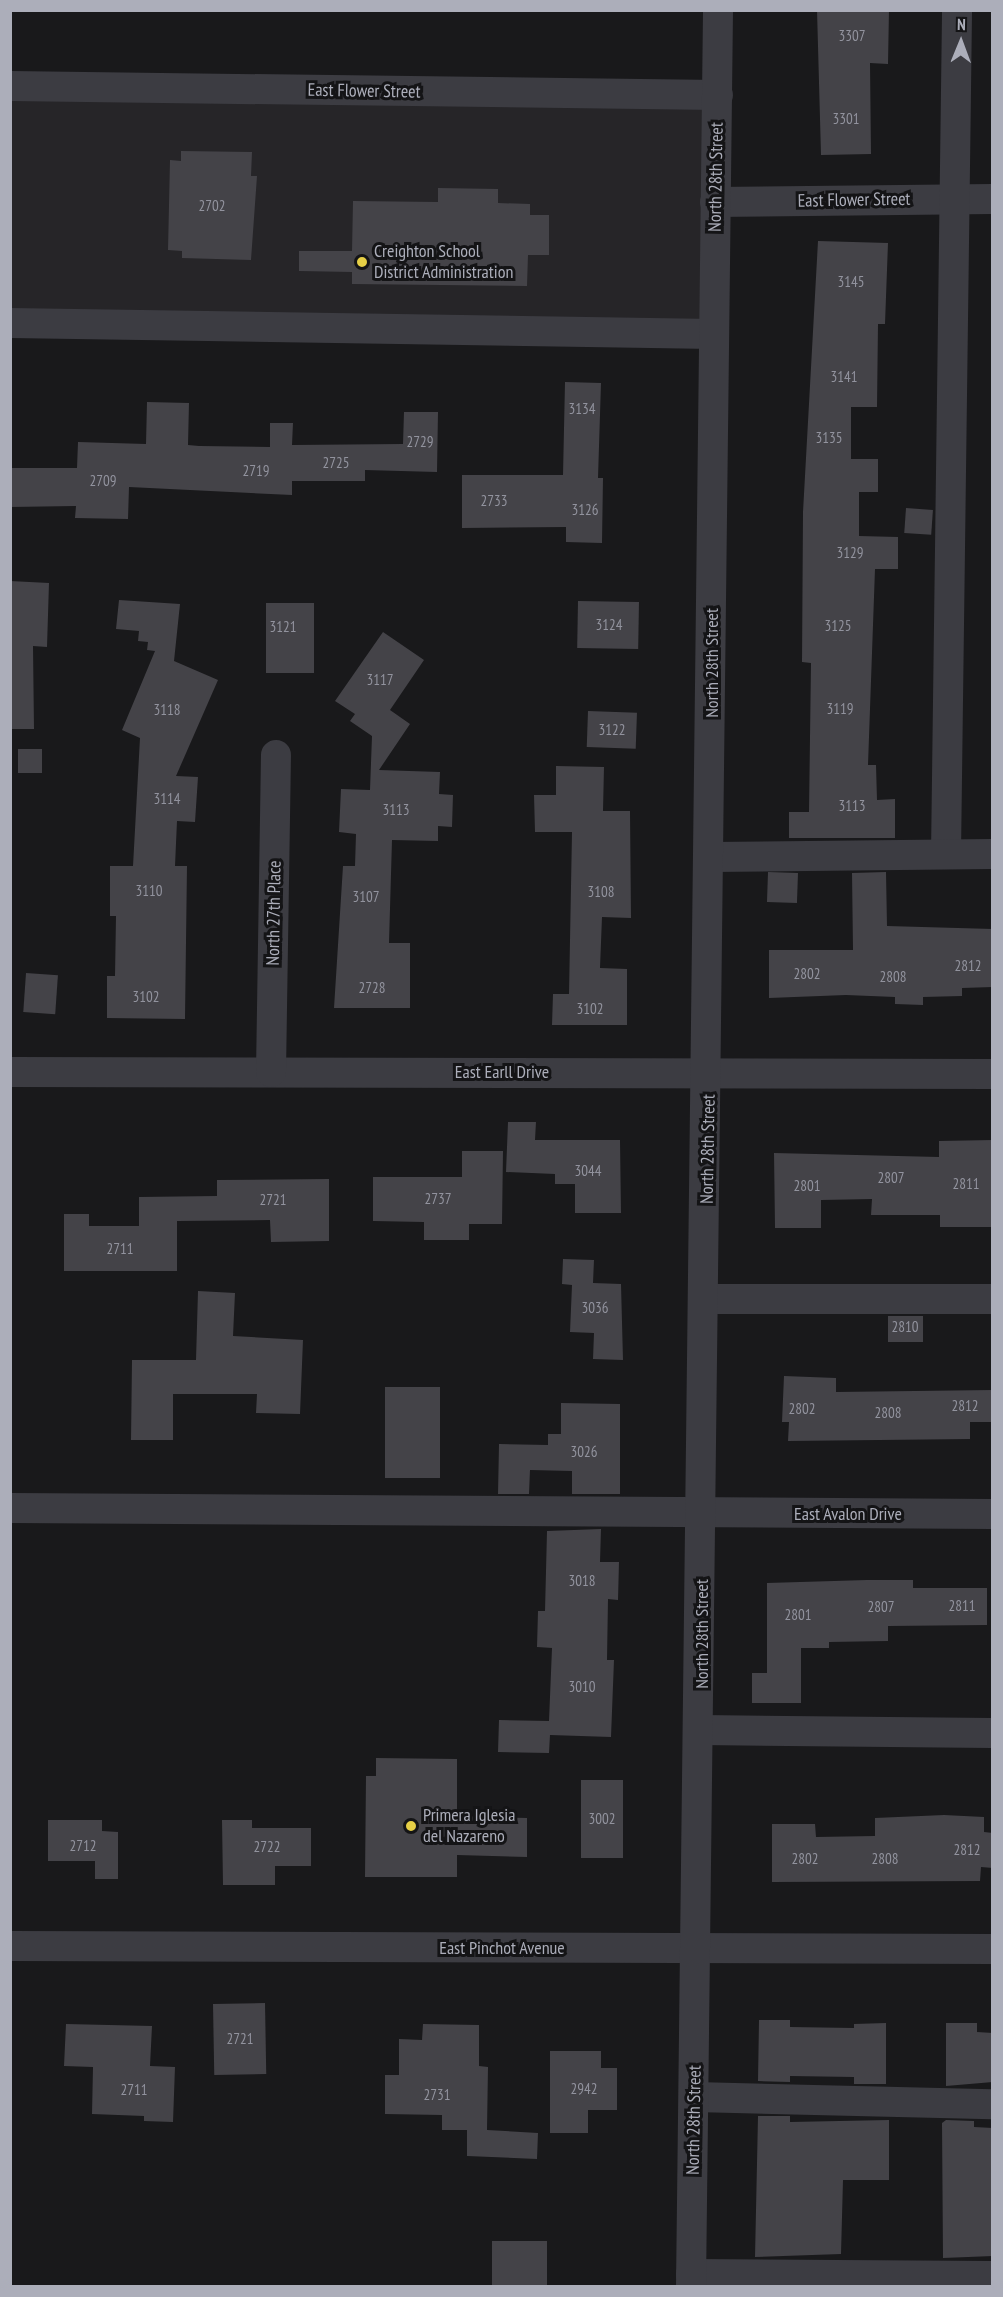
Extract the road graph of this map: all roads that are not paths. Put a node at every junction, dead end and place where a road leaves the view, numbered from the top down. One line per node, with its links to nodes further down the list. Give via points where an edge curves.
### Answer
1 (718, 10): 4 (street, North 28th Street)
2 (957, 10): 5 (street)
3 (10, 86): 4 (street, East Flower Street)
4 (718, 95): 7 (street, North 28th Street)
5 (955, 199): 6 (street, East Flower Street); 7 (street, East Flower Street); 11 (street)
6 (993, 199)
7 (715, 202): 9 (street, North 28th Street)
8 (10, 323): 9 (street)
9 (714, 334): 13 (street, North 28th Street)
10 (276, 755): 14 (street, North 27th Place)
11 (945, 854): 12 (street); 13 (street)
12 (993, 854)
13 (711, 858): 16 (street, North 28th Street)
14 (271, 1071): 15 (street, East Earll Drive); 16 (street, East Earll Drive)
15 (10, 1072)
16 (709, 1073): 17 (street, East Earll Drive); 18 (street, North 28th Street)
17 (993, 1074)
18 (706, 1299): 19 (street); 21 (street, North 28th Street)
19 (993, 1299)
20 (10, 1508): 21 (street, East Avalon Drive)
21 (702, 1512): 22 (street, East Avalon Drive); 23 (street, North 28th Street)
22 (993, 1514)
23 (701, 1730): 24 (street); 26 (street, North 28th Street)
24 (993, 1733)
25 (10, 1946): 26 (street, East Pinchot Avenue)
26 (697, 1949): 27 (street, East Pinchot Avenue); 28 (street, North 28th Street)
27 (993, 1949)
28 (695, 2097): 29 (street); 31 (street, North 28th Street)
29 (993, 2104)
30 (993, 2277): 31 (street)
31 (691, 2280)

